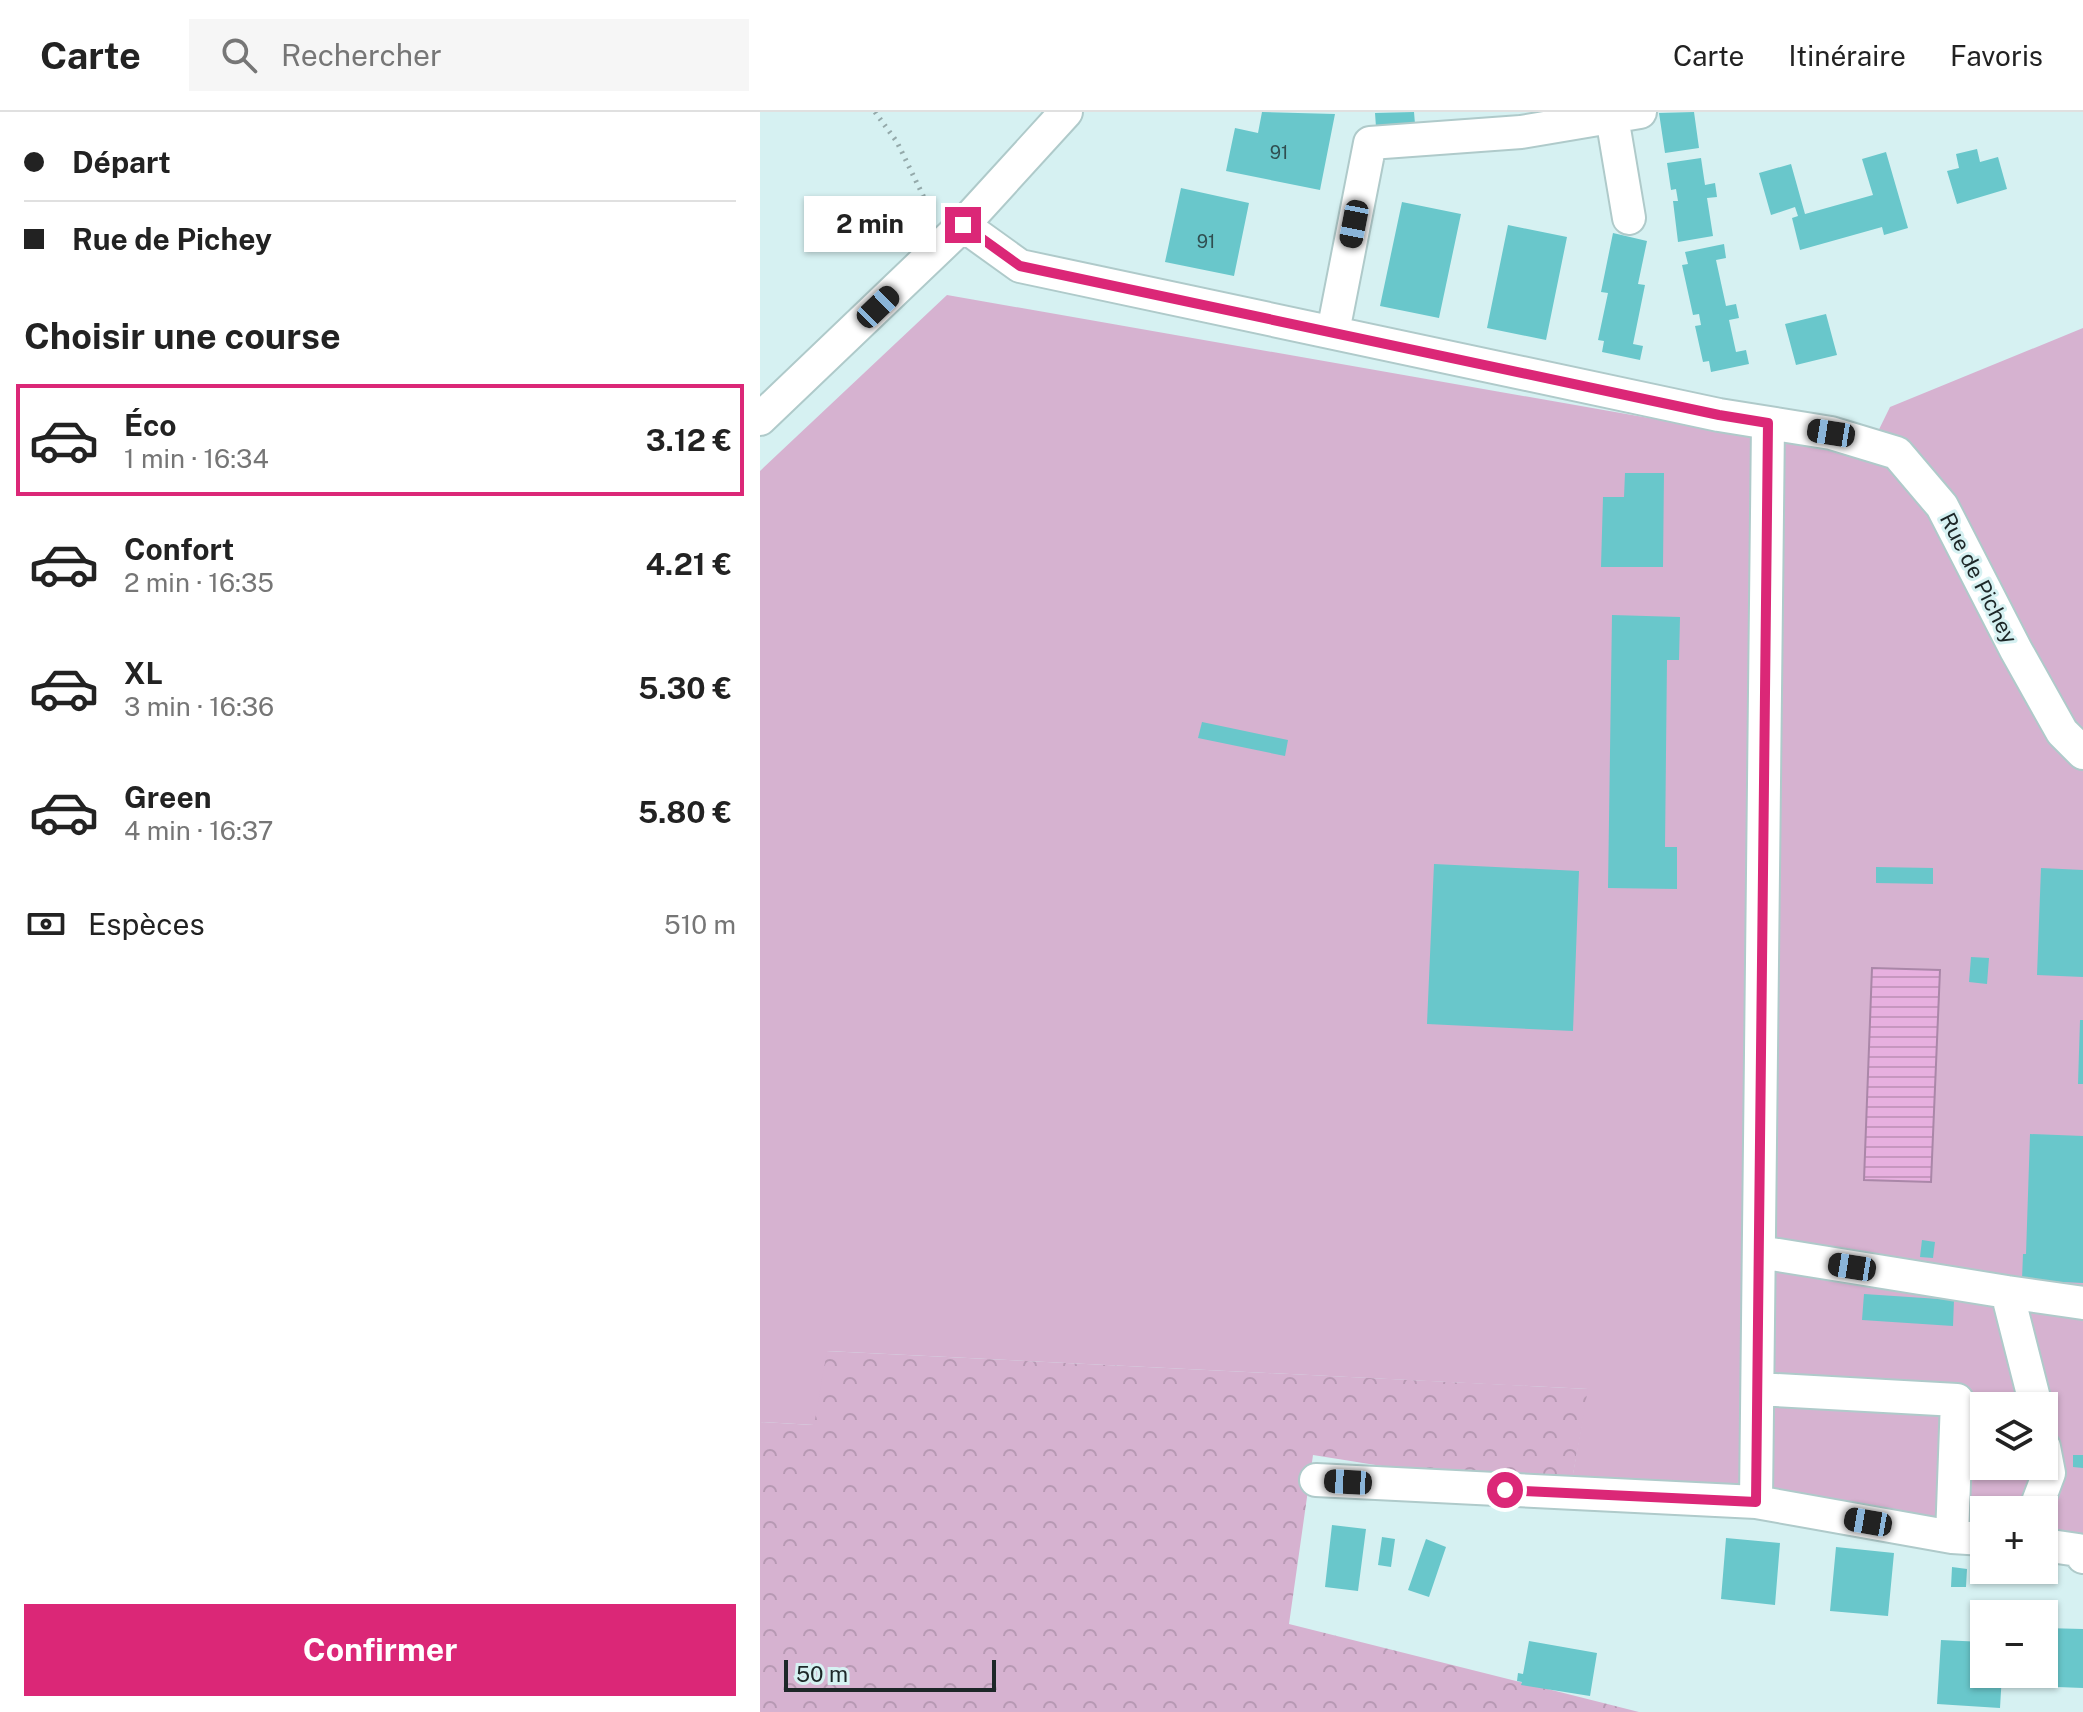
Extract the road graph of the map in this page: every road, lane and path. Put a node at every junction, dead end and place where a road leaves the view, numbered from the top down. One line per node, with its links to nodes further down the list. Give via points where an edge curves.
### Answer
1 (875, 112): 6 (path, via 897,142 936,224)
2 (1066, 112): 6 (street)
3 (1626, 114): 4 (street); 5 (street)
4 (1547, 120): 7 (street, via 1521,132 1370,143)
5 (1629, 218)
6 (952, 236): 7 (street, Rue de Pichey, via 1020,266); 8 (street)
7 (1333, 332): 9 (street, Rue de Pichey)
8 (760, 419)
9 (1768, 423): 10 (street, Rue de Pichey, via 1831,433 1897,453 1942,506 2062,732); 11 (street)
10 (2083, 753)
11 (1759, 1252): 12 (street); 14 (street)
12 (2007, 1292): 13 (street); 15 (street)
13 (2083, 1303)
14 (1758, 1389): 17 (street); 18 (street, via 1957,1400)
15 (2032, 1392)
16 (1316, 1480): 17 (street)
17 (1756, 1502): 18 (street)
18 (1952, 1537): 19 (street)
19 (1970, 1538)
20 (2058, 1547): 21 (street, via 2078,1550)
21 (2083, 1557)

